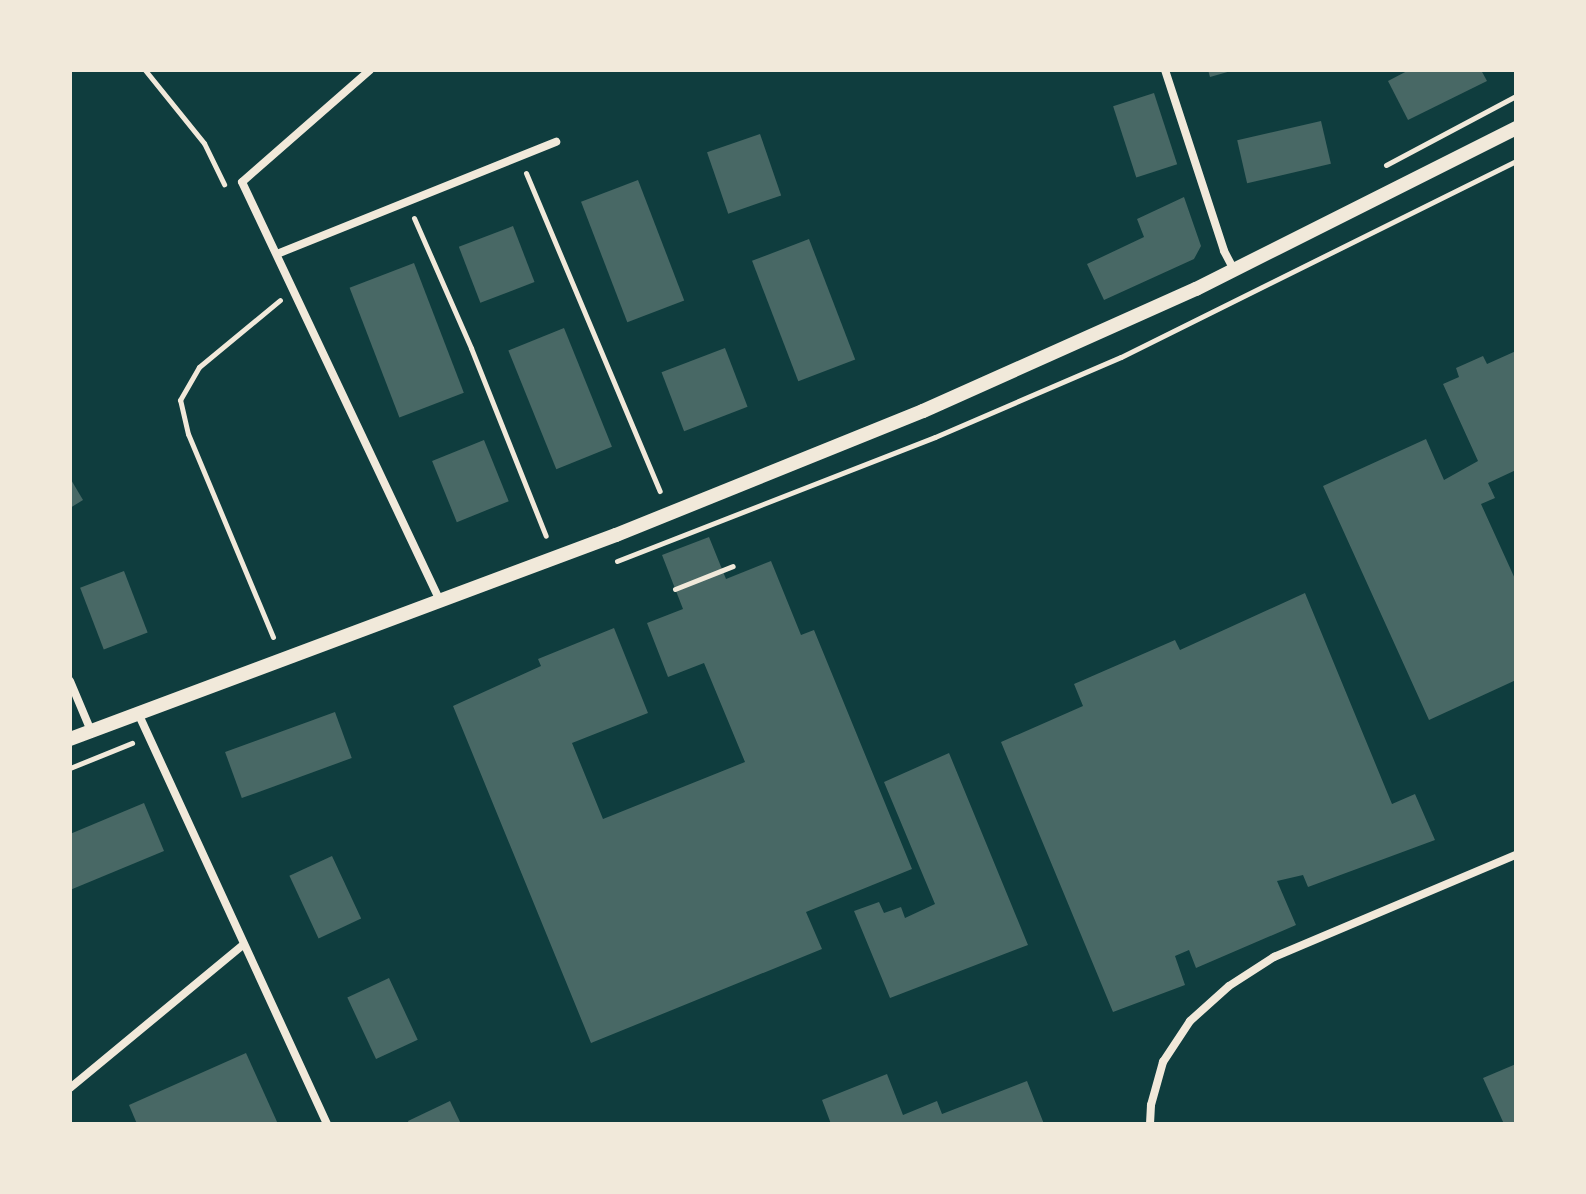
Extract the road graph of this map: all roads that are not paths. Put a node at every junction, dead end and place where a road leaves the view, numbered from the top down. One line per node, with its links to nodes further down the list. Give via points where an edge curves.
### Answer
1 (370, 70): 5 (street, via 242,182)
2 (1165, 70): 6 (street)
3 (1516, 128): 6 (street)
4 (556, 142): 5 (street)
5 (277, 254): 7 (street)
6 (1234, 270): 7 (street, via 923,411)
7 (440, 601): 9 (street)
8 (70, 681): 10 (street)
9 (138, 713): 10 (street); 13 (street)
10 (91, 731): 11 (street)
11 (70, 739)
12 (1516, 855): 16 (street, via 1274,957 1229,986 1190,1021 1163,1062)
13 (243, 945): 14 (street); 15 (street)
14 (70, 1088)
15 (327, 1124)
16 (1150, 1124)

